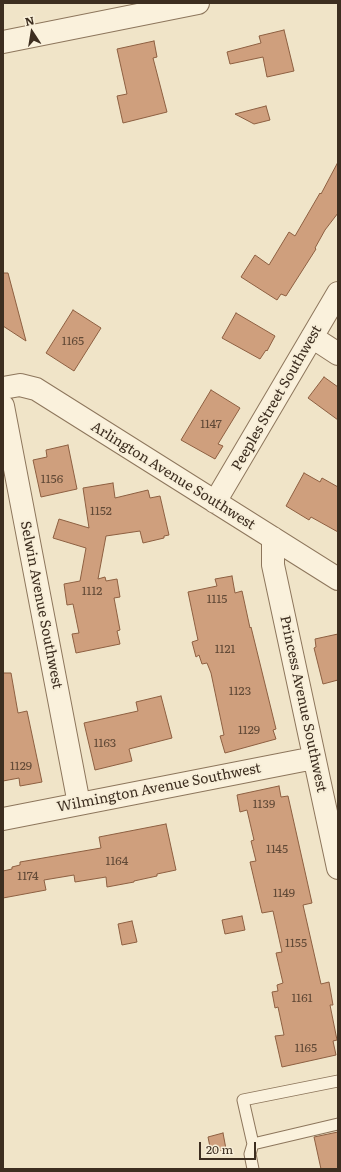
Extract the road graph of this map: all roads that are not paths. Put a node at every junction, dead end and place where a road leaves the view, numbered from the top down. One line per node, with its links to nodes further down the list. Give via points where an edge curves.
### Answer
1 (198, 3): 2 (street)
2 (3, 42)
3 (338, 293): 4 (street, Peeples Street Southwest)
4 (312, 337): 5 (street); 8 (street, Peeples Street Southwest)
5 (338, 354)
6 (3, 388): 8 (street, Arlington Avenue Southwest, via 20,385 36,389)
7 (3, 406): 12 (street, Selwin Avenue Southwest)
8 (215, 502): 9 (street, Arlington Avenue Southwest)
9 (273, 538): 10 (street, Arlington Avenue Southwest); 11 (street, Princess Avenue Southwest, via 273,565)
10 (338, 580)
11 (314, 758): 12 (street, Wilmington Avenue Southwest); 14 (street, Princess Avenue Southwest)
12 (79, 804): 13 (street, Wilmington Avenue Southwest)
13 (3, 819)
14 (338, 868)
15 (338, 1081): 17 (lane, via 242,1100)
16 (338, 1124): 17 (lane)
17 (253, 1144): 18 (lane, via 250,1154)
18 (253, 1169)

